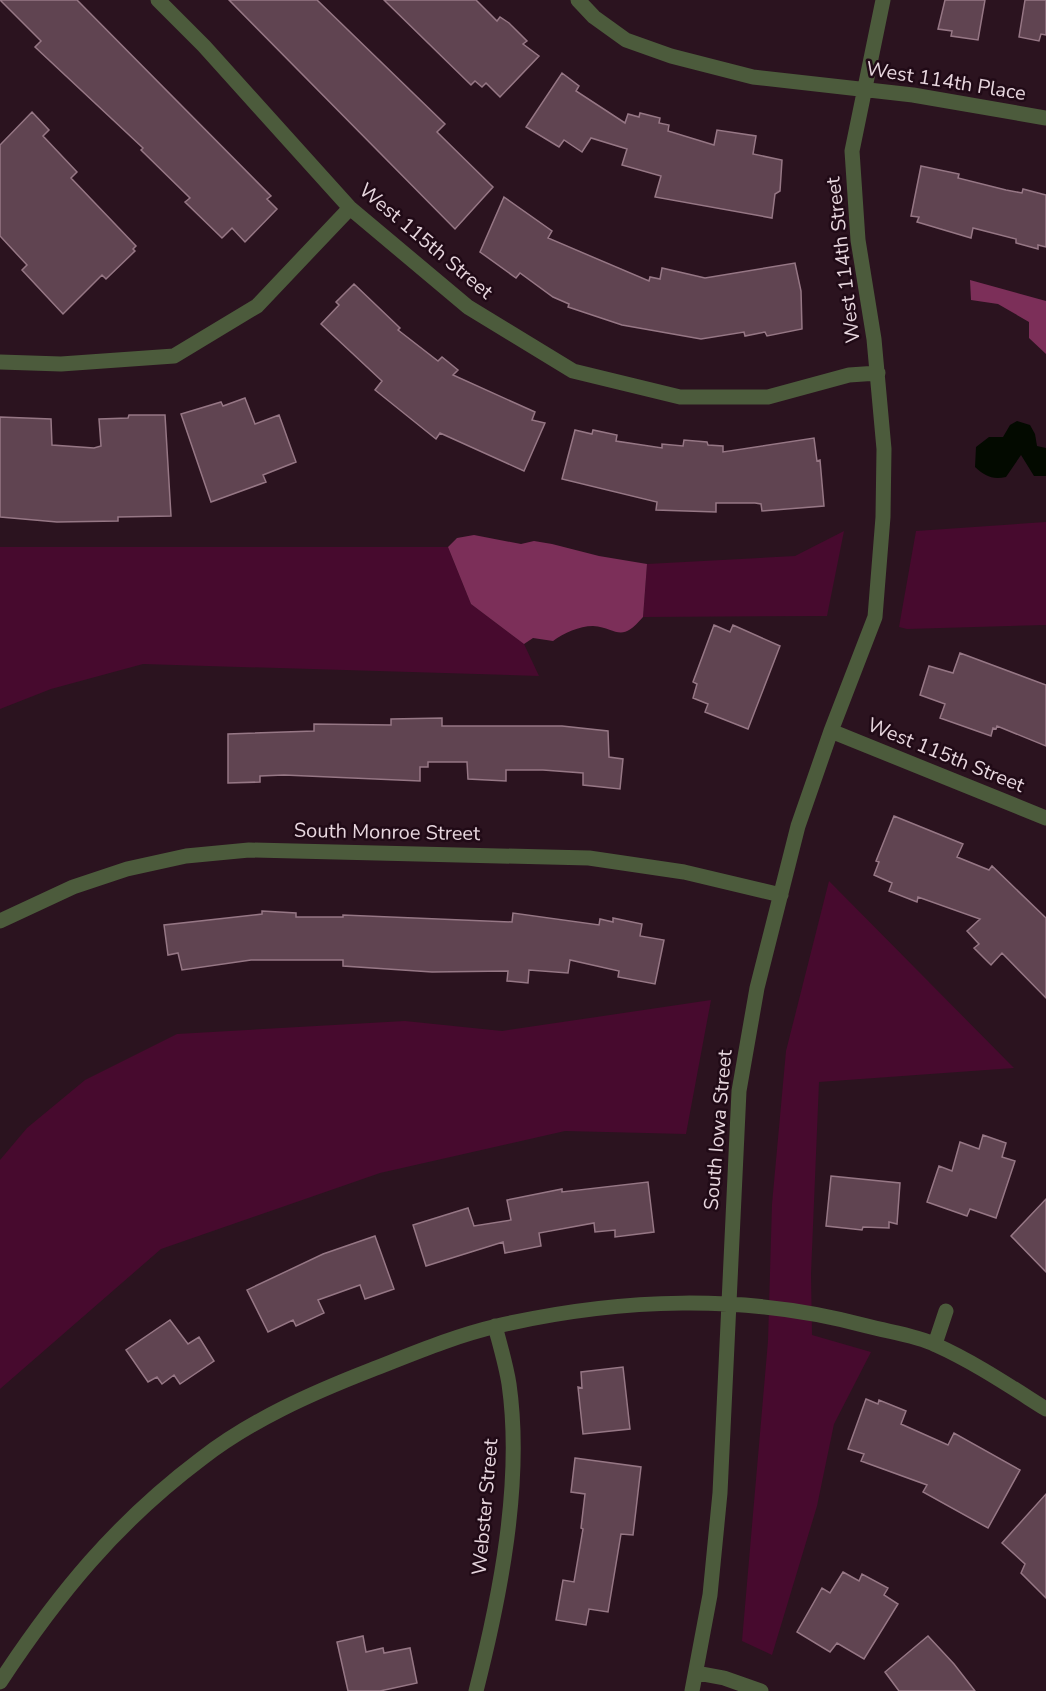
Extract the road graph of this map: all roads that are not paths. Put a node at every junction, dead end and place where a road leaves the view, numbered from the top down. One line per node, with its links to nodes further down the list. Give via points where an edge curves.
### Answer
1 (158, 0): 6 (street, West 115th Street)
2 (578, 0): 4 (street, West 114th Place, via 626,40 671,56 753,77)
3 (883, 0): 4 (street, West 114th Street)
4 (864, 90): 5 (street, West 114th Place); 8 (street, West 114th Street, via 852,150 858,240)
5 (1046, 118)
6 (350, 208): 7 (street, via 257,306 174,356 61,364); 8 (street, West 115th Street, via 468,307 573,371 680,397 768,397 849,375)
7 (0, 362)
8 (878, 373): 9 (street, West 114th Street, via 884,449)
9 (883, 518): 10 (street, South Iowa Street, via 875,617)
10 (831, 731): 11 (street, West 115th Street); 12 (street, South Iowa Street, via 798,826)
11 (1046, 818)
12 (781, 895): 13 (street, South Monroe Street, via 684,872 589,858 249,850 186,856 127,869); 14 (street, South Iowa Street, via 757,988 739,1091)
13 (0, 921)
14 (727, 1302): 16 (street, via 610,1305); 17 (street, via 837,1318); 19 (street, South Iowa Street, via 720,1493 710,1595)
15 (946, 1311): 17 (street)
16 (495, 1326): 20 (street, via 334,1384 263,1419 202,1458 138,1512 81,1569); 21 (street, Webster Street, via 509,1383 513,1434 506,1540 494,1621)
17 (934, 1344): 18 (street)
18 (1046, 1408)
19 (697, 1673): 22 (street, South Iowa Street); 23 (street, via 727,1678)
20 (0, 1682)
21 (476, 1691)
22 (692, 1691)
23 (761, 1691)

